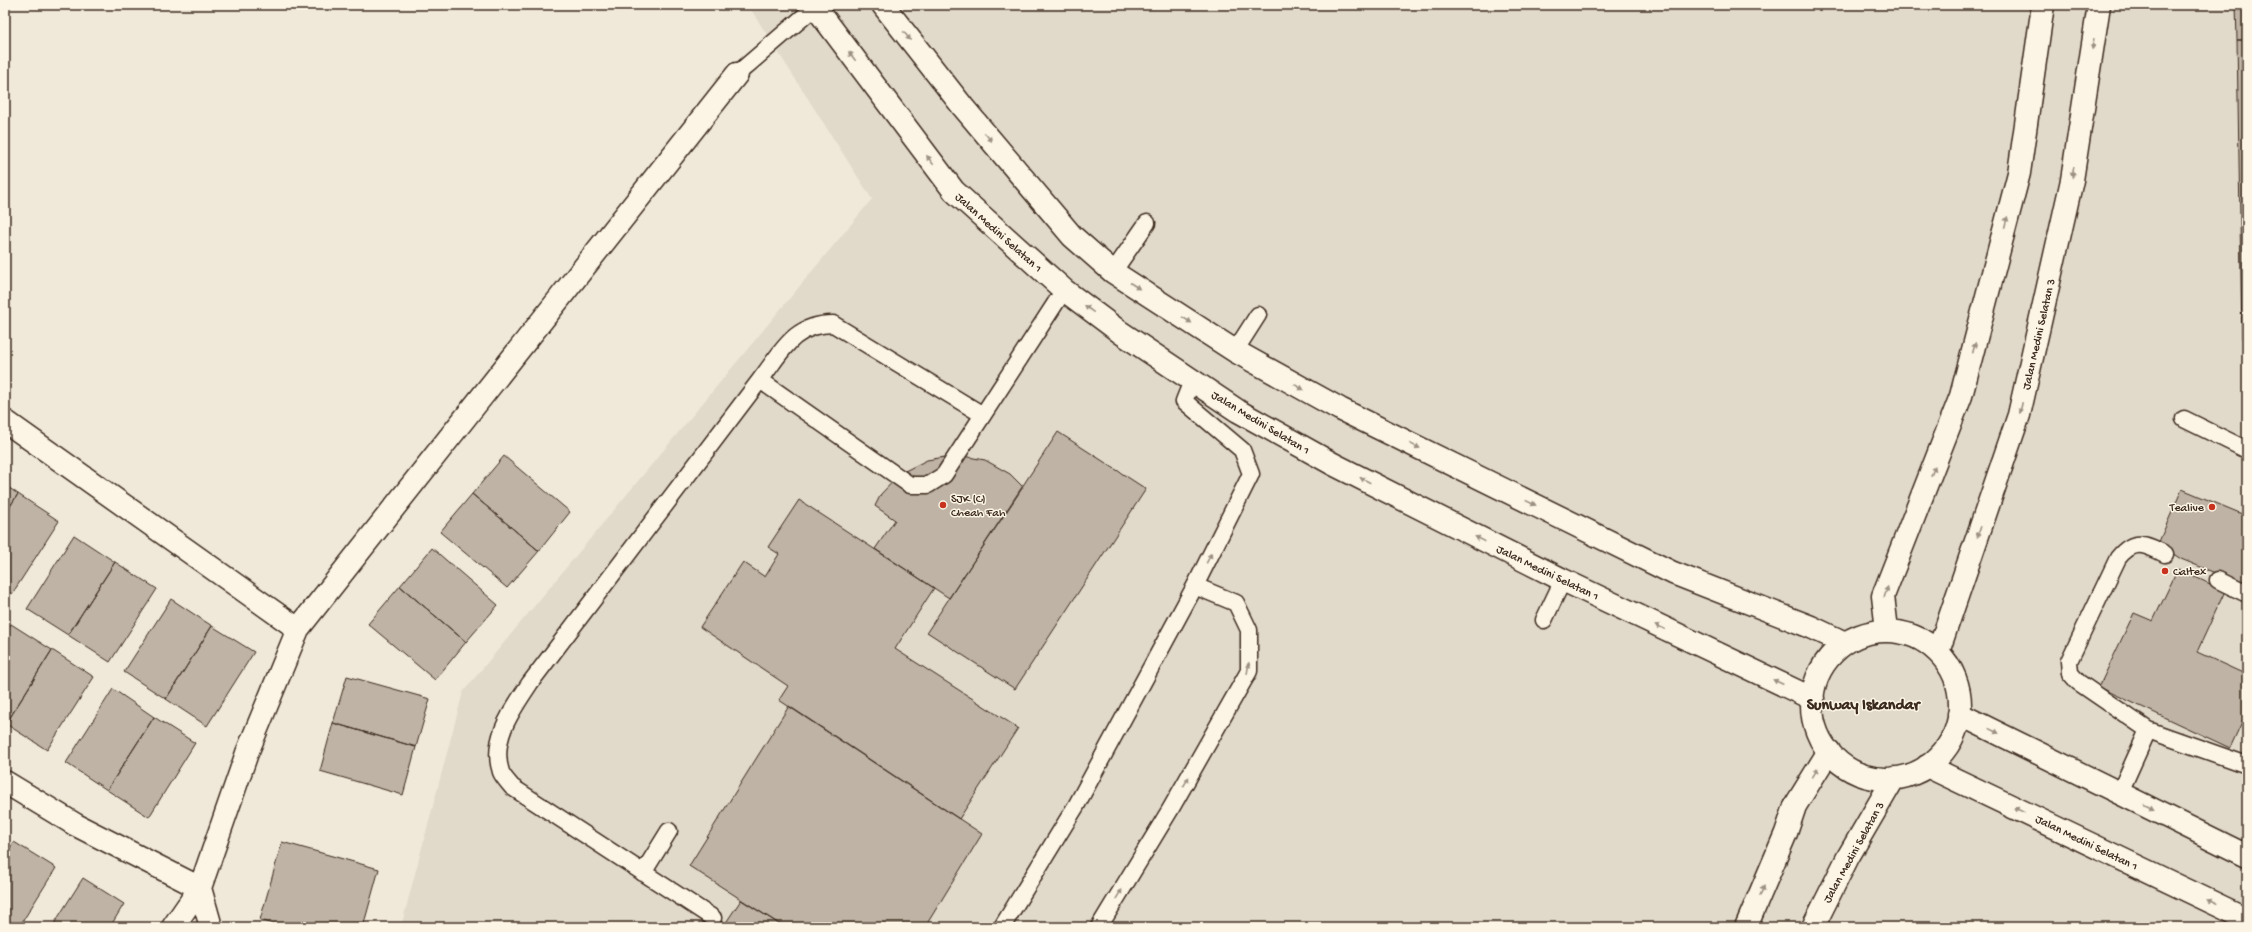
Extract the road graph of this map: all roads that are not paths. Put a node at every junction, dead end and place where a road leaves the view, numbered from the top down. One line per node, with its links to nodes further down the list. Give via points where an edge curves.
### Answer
1 (883, 5): 7 (street, one-way to 7, via 963,107 1072,236)
2 (2043, 5): 24 (street, one-way to 2, via 1883,596 1961,396 2019,173)
3 (2099, 5): 26 (street, Jalan Medini Selatan 3, one-way to 26, via 2072,180 2019,416)
4 (814, 6): 5 (lane); 8 (street, Jalan Medini Selatan 1, one-way to 4, via 954,191)
5 (736, 74): 23 (street)
6 (1147, 223): 7 (lane)
7 (1113, 272): 10 (street, one-way to 10)
8 (1064, 290): 12 (street, Jalan Medini Selatan 1, one-way to 8); 13 (lane)
9 (1258, 315): 10 (lane)
10 (1235, 351): 25 (street, one-way to 25, via 1340,409 1673,573 1811,627)
11 (760, 380): 13 (lane, via 790,341 802,330 818,324 833,324); 13 (lane, via 910,485 928,485 944,475); 38 (lane, via 530,683 500,737 498,757 501,773 512,787)
12 (1192, 381): 18 (street, Jalan Medini Selatan 1, one-way to 12, via 1333,464 1238,411); 20 (lane, one-way to 12, via 1251,474 1242,450 1184,401)
13 (983, 415)
14 (2184, 419): 16 (lane)
15 (5, 421): 23 (street)
16 (2247, 450)
17 (2165, 554): 29 (lane, via 2141,544 2124,550 2069,661 2070,673 2078,682)
18 (1563, 580): 22 (lane); 27 (street, Jalan Medini Selatan 1, one-way to 18)
19 (2218, 580): 21 (lane)
20 (1195, 586): 44 (lane, via 1076,806); 45 (lane, one-way to 20, via 1170,810 1249,671 1249,630 1236,603)
21 (2247, 594)
22 (1544, 620)
23 (298, 629): 39 (street, via 247,753)
24 (1887, 630): 25 (street, via 1865,634); 26 (street, via 1915,636)
25 (1845, 643): 27 (street, via 1823,667 1816,682)
26 (1938, 652): 28 (street, via 1949,665 1956,681)
27 (1813, 699): 30 (street, via 1816,726)
28 (1959, 714): 32 (street, via 1949,743); 35 (street, one-way to 35)
29 (2148, 730): 31 (lane); 35 (lane)
30 (1829, 751): 33 (street, via 1839,762 1865,776); 46 (street, one-way to 30, via 1795,806)
31 (2247, 765)
32 (1927, 766): 33 (street, via 1917,772); 41 (street, Jalan Medini Selatan 1, one-way to 32)
33 (1894, 778): 47 (street, Jalan Medini Selatan 3, via 1848,857)
34 (5, 782): 39 (street, via 76,825)
35 (2120, 792): 37 (street, one-way to 37)
36 (669, 831): 38 (lane)
37 (2247, 856)
38 (643, 873): 40 (lane)
39 (200, 888): 42 (street); 43 (street)
40 (713, 918)
41 (2247, 919)
42 (173, 927)
43 (211, 927)
44 (1002, 927)
45 (1099, 927)
46 (1746, 927)
47 (1813, 927)

